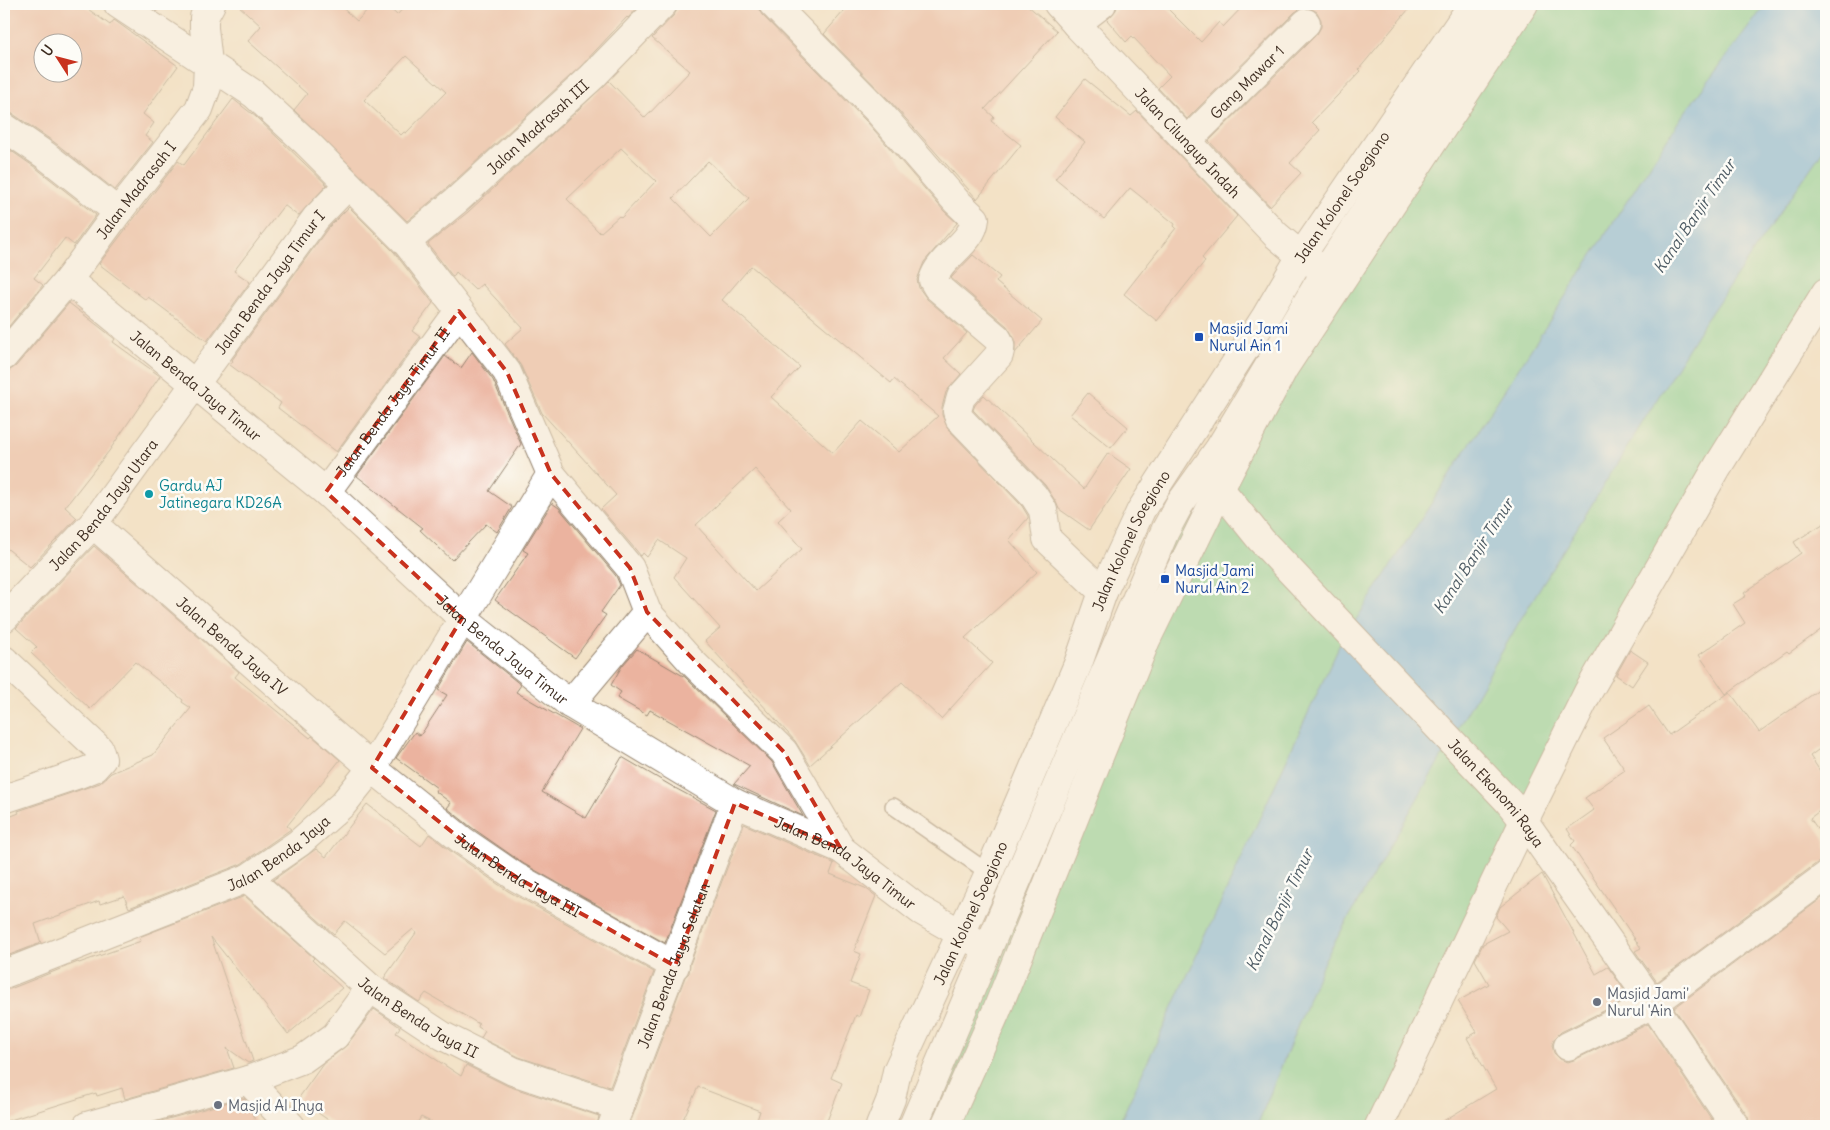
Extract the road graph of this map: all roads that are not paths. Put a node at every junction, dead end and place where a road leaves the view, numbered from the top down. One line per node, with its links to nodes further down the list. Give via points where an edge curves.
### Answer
1 (118, 4): 12 (street)
2 (211, 4): 12 (street, Jalan Madrasah I, via 204,17)
3 (663, 4): 17 (street, Jalan Madrasah III, via 592,77)
4 (773, 4): 31 (street, via 879,112 974,219 972,232 938,269 933,280 937,287 997,338 1001,350 961,398 957,411 959,418 1034,496 1043,510 1048,539)
5 (1058, 4): 11 (street, Jalan Cilungup Indah)
6 (1102, 4): 11 (street)
7 (1473, 4): 18 (street, Jalan Kolonel Soegiono)
8 (1502, 4): 19 (street, Jalan Kolonel Soegiono)
9 (1524, 4): 27 (street, via 1284,368)
10 (1306, 23): 14 (street, Gang Mawar 1)
11 (1076, 24): 14 (street, Jalan Cilungup Indah)
12 (208, 63): 15 (street, via 254,94); 16 (street, Jalan Madrasah I, via 207,87 199,109)
13 (4, 127): 16 (street)
14 (1187, 141): 18 (street, Jalan Cilungup Indah)
15 (348, 185): 17 (street); 24 (street, Jalan Benda Jaya Timur I, via 316,218)
16 (118, 212): 20 (street, Jalan Madrasah I)
17 (406, 242): 22 (street)
18 (1300, 256): 19 (street, Jalan Cilungup Indah); 31 (street, Jalan Kolonel Soegiono, via 1266,316 1141,510)
19 (1326, 271): 25 (street, Jalan Kolonel Soegiono)
20 (68, 280): 23 (street, Jalan Madrasah I); 24 (street, Jalan Benda Jaya Timur)
21 (1826, 292): 41 (street, via 1718,466)
22 (459, 312): 26 (street, via 507,372); 28 (street, Jalan Benda Jaya Timur II)
23 (4, 356)
24 (195, 383): 28 (street, Jalan Benda Jaya Timur); 30 (street, Jalan Benda Jaya Utara)
25 (1219, 449): 27 (street, via 1226,467); 29 (street, Jalan Kolonel Soegiono)
26 (551, 474): 32 (street, via 630,568); 34 (street, Jalan Benda Jaya)
27 (1220, 489): 29 (street); 41 (street, Jalan Ekonomi Raya, via 1262,540); 60 (street, via 1146,640 996,1012)
28 (326, 492): 34 (street, Jalan Benda Jaya Timur)
29 (1179, 505): 47 (street, Jalan Kolonel Soegiono, via 1165,531)
30 (93, 524): 33 (street, Jalan Benda Jaya Utara); 37 (street, Jalan Benda Jaya IV)
31 (1103, 592): 43 (street, Jalan Kolonel Soegiono, via 1078,664)
32 (647, 612): 36 (street); 42 (street, via 691,661 784,752)
33 (4, 618)
34 (462, 618): 36 (street, Jalan Benda Jaya Timur); 37 (street, Jalan Benda Jaya)
35 (4, 660): 38 (street, via 99,749 102,758 94,768 79,774)
36 (570, 704): 39 (street, Jalan Benda Jaya Timur)
37 (372, 768): 45 (street, Jalan Benda Jaya, via 343,804 299,844); 48 (street, Jalan Benda Jaya III, via 462,840 516,877)
38 (7, 793)
39 (735, 803): 42 (street, Jalan Benda Jaya Timur); 48 (street, Jalan Benda Jaya Selatan)
40 (893, 806): 43 (lane)
41 (1516, 811): 51 (street, Jalan Ekonomi Raya); 61 (street)
42 (841, 849): 46 (street, Jalan Benda Jaya Timur, via 920,910)
43 (989, 873): 46 (street, Jalan Kolonel Soegiono)
44 (1826, 876): 51 (street)
45 (248, 878): 49 (street, Jalan Benda Jaya); 50 (street, Jalan Benda Jaya II)
46 (961, 934): 47 (street, Jalan Benda Jaya Timur); 58 (street, Jalan Kolonel Soegiono, via 897,1070 891,1099)
47 (988, 949): 59 (street, Jalan Kolonel Soegiono)
48 (675, 966): 54 (street, Jalan Benda Jaya Selatan)
49 (4, 974)
50 (370, 988): 53 (street, via 335,1036 303,1059); 54 (street, Jalan Benda Jaya II, via 444,1036)
51 (1653, 1004): 52 (street); 62 (street, Jalan Ekonomi Raya)
52 (1568, 1046)
53 (248, 1080): 55 (street); 57 (street)
54 (616, 1117)
55 (122, 1121): 56 (street)
56 (87, 1126)
57 (291, 1126)
58 (880, 1126)
59 (913, 1126)
60 (944, 1126)
61 (1379, 1126)
62 (1735, 1126)

